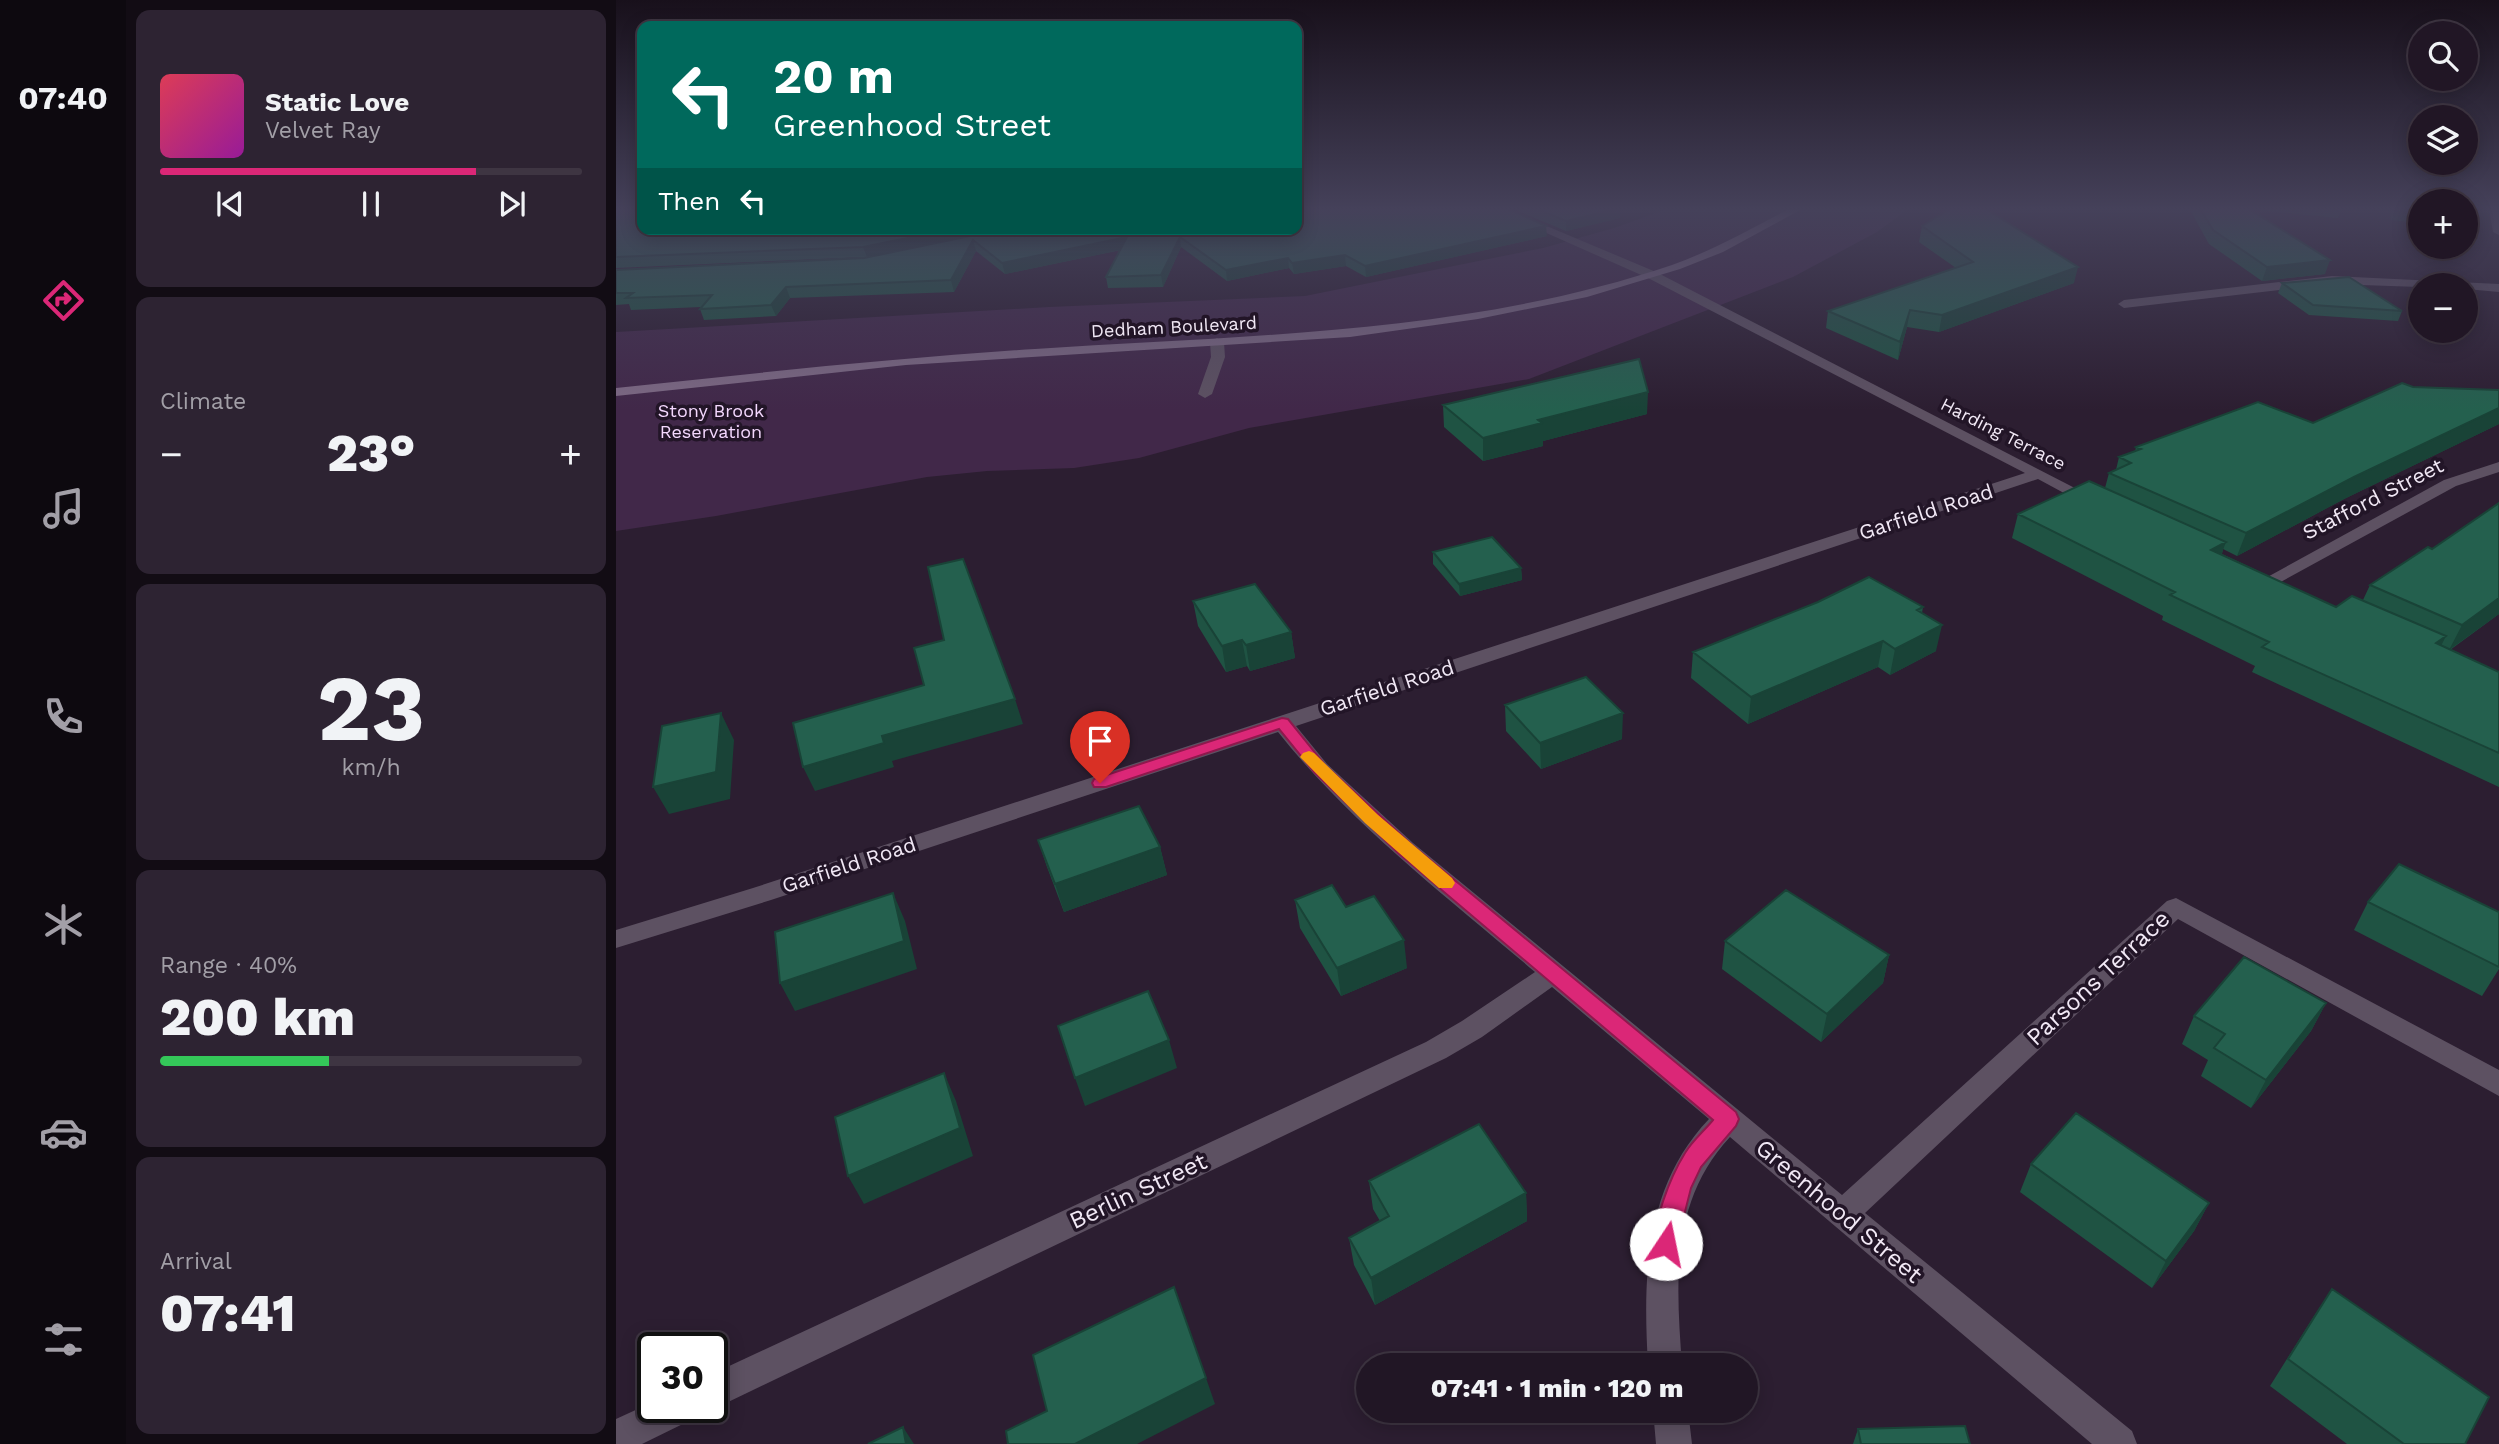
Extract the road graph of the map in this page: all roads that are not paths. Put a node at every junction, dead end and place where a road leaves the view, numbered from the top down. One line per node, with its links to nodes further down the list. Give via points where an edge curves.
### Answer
1 (1651, 275): 7 (main road, Dedham Boulevard, via 1456,319)
2 (1652, 275): 11 (street, Harding Terrace)
3 (2408, 283): 6 (street, via 2332,280)
4 (2478, 286): 5 (street)
5 (2499, 288)
6 (2124, 304)
7 (1217, 342): 8 (main road, Dedham Boulevard, via 906,361); 9 (street, via 1218,357)
8 (616, 392)
9 (1205, 394)
10 (2499, 467): 13 (street, Stafford Street, via 2450,484 2265,577)
11 (2038, 474): 12 (street, Harding Terrace); 14 (street, Garfield Road)
12 (2112, 510)
13 (2294, 590)
14 (1282, 723): 15 (street, Garfield Road); 16 (street, Greenhood Street, via 1320,769 1372,819)
15 (616, 939)
16 (1553, 973): 18 (street, Greenhood Street); 21 (street, Berlin Street, via 1436,1050)
17 (2499, 1084): 19 (street, Parsons Terrace, via 2176,907)
18 (1728, 1119): 19 (street, Greenhood Street); 20 (street, via 1693,1160 1669,1223 1661,1313)
19 (1843, 1214): 26 (street, Greenhood Street)
20 (1664, 1353)
21 (728, 1384)
22 (646, 1423): 24 (street)
23 (1672, 1423): 25 (street)
24 (616, 1437)
25 (1674, 1444)
26 (2119, 1444)

